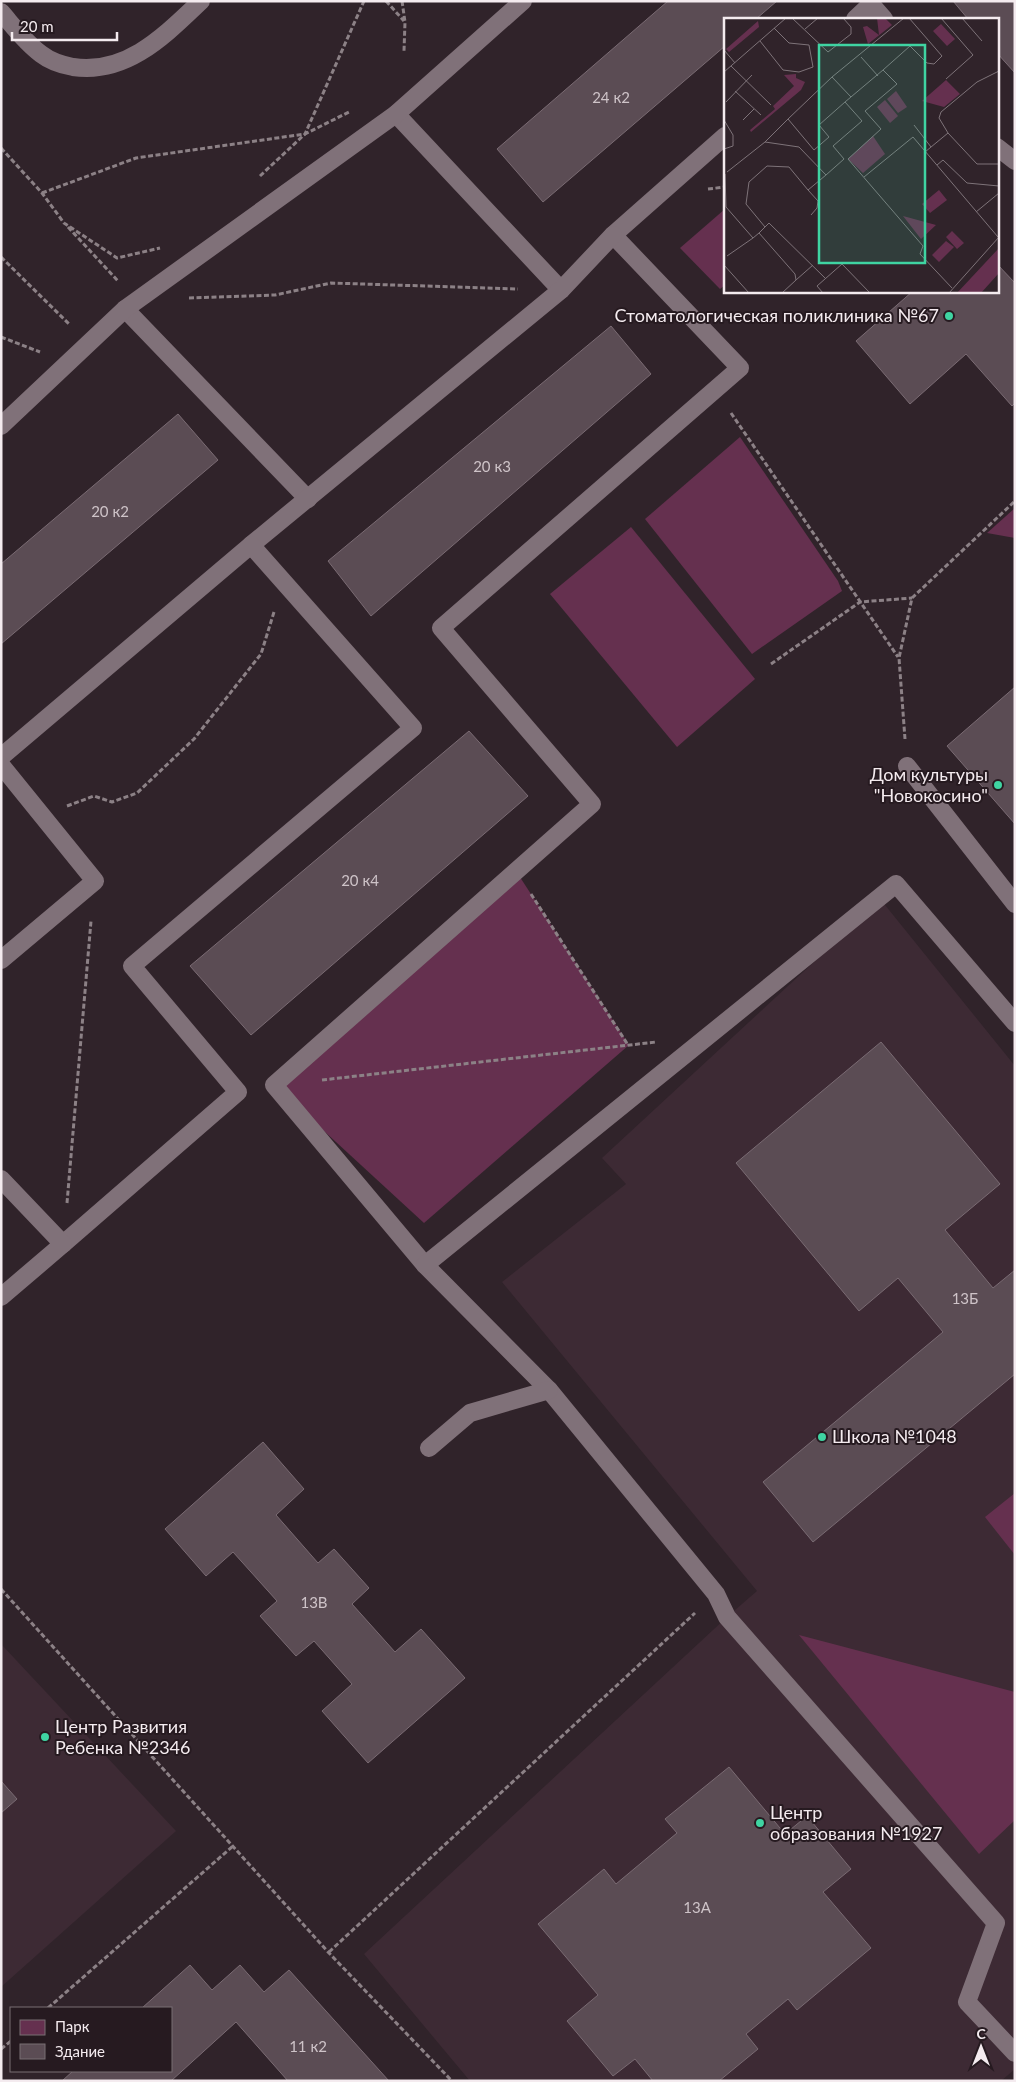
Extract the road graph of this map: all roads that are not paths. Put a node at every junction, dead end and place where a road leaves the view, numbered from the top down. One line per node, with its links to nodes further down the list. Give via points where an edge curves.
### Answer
1 (201, 1): 3 (lane, via 169,31 130,59 83,68 61,65 42,55)
2 (523, 1): 6 (lane)
3 (1, 12)
4 (856, 18): 5 (lane, via 871,4)
5 (883, 18)
6 (396, 114): 11 (lane); 12 (lane)
7 (724, 137): 10 (lane)
8 (998, 148): 9 (lane)
9 (1015, 161)
10 (613, 235): 11 (lane); 24 (lane, via 740,368 441,628 592,804 274,1085)
11 (561, 290): 14 (lane)
12 (131, 304): 13 (lane); 14 (lane)
13 (1, 426)
14 (308, 498): 15 (lane)
15 (251, 545): 16 (lane); 23 (lane, via 413,728 132,966 238,1092)
16 (1, 757)
17 (1, 765): 20 (lane, via 95,881)
18 (907, 766): 19 (lane)
19 (1015, 904)
20 (1, 960)
21 (1014, 1022): 24 (lane, via 896,884)
22 (1, 1178): 23 (lane)
23 (63, 1244): 25 (lane)
24 (425, 1265): 26 (lane)
25 (1, 1297)
26 (549, 1390): 27 (lane, via 470,1412); 28 (lane, via 716,1594 727,1617 996,1923 967,2002)
27 (428, 1448)
28 (1015, 2053)

